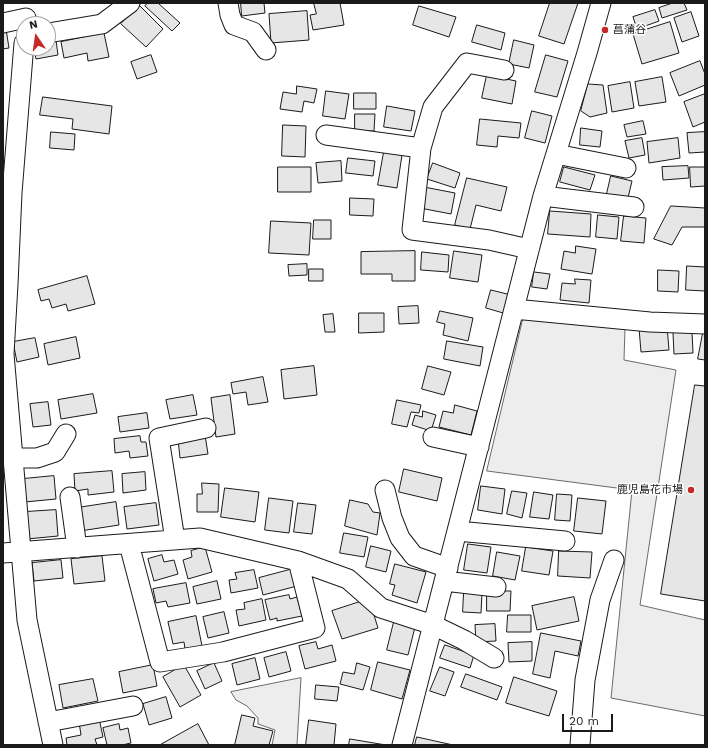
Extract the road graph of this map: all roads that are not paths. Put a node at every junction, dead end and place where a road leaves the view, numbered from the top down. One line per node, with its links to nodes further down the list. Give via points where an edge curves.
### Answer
1 (130, 3): 6 (street, via 102,24)
2 (228, 3): 7 (street, via 234,25 252,32)
3 (601, 3): 12 (street)
4 (25, 15): 5 (street)
5 (3, 23)
6 (56, 32)
7 (266, 50)
8 (23, 56): 14 (street)
9 (504, 70): 11 (street, via 467,63 433,107)
10 (326, 135): 11 (street)
11 (421, 148): 17 (street, via 412,230 489,240)
12 (556, 154): 13 (street); 15 (street)
13 (626, 168)
14 (8, 193): 24 (street, via 8,284 4,354)
15 (543, 196): 16 (street); 17 (street)
16 (634, 207)
17 (529, 249): 18 (street)
18 (514, 309): 19 (street, via 650,322); 23 (street)
19 (705, 324)
20 (206, 428): 28 (street, via 158,438)
21 (66, 434): 24 (street, via 55,452)
22 (433, 437): 23 (street)
23 (479, 447): 27 (street)
24 (10, 466): 32 (street)
25 (385, 490): 35 (street, via 400,538 414,556)
26 (70, 497): 31 (street)
27 (457, 531): 29 (street); 35 (street)
28 (175, 540): 30 (street); 34 (street, via 200,538)
29 (565, 541)
30 (130, 544): 31 (street); 34 (street, via 160,662 223,652 315,628)
31 (77, 548): 32 (street)
32 (12, 553): 40 (street)
33 (614, 560): 43 (street, via 600,600 585,680)
34 (298, 561): 37 (street, via 348,578 381,608)
35 (446, 574): 36 (street); 37 (street)
36 (496, 587)
37 (433, 625): 38 (street); 42 (street)
38 (494, 658)
39 (133, 706): 40 (street)
40 (48, 722): 41 (street)
41 (53, 745)
42 (402, 745)
43 (580, 745)

